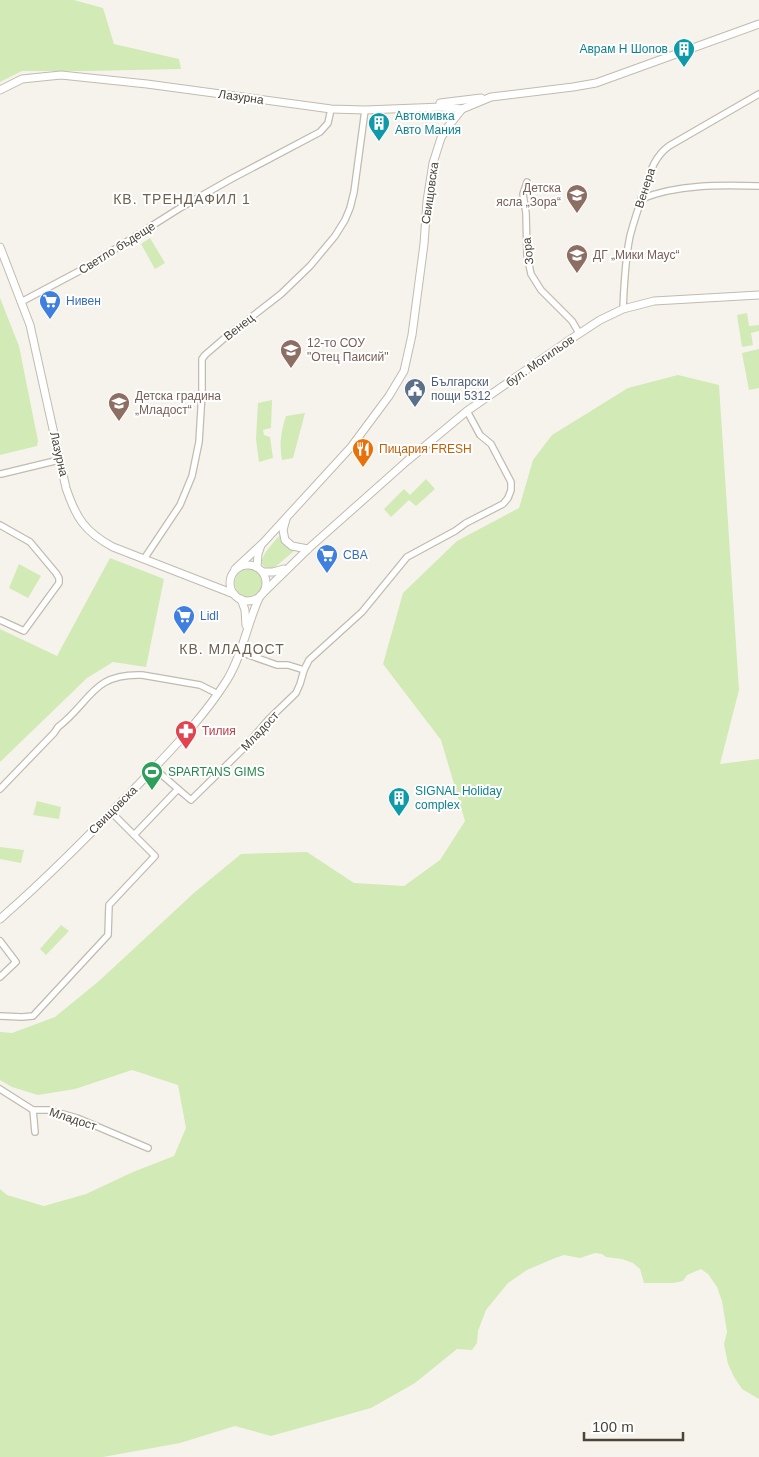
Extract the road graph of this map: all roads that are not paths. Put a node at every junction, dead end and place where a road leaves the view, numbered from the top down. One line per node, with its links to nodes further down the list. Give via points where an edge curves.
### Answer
1 (759, 24): 4 (street, Свищовска, via 596,83)
2 (0, 90): 6 (street, Лазурна, via 22,79 68,76)
3 (758, 94): 11 (street, Венера, via 662,151 651,169)
4 (491, 97): 5 (street); 7 (street, Свищовска)
5 (398, 108): 7 (street); 8 (street, Лазурна)
6 (331, 109): 8 (street, Лазурна); 15 (street, Светло бъдеще, via 328,123 320,132 230,179 85,268)
7 (462, 109): 21 (street, Свищовска, via 446,128 433,163 412,335 404,370 351,447)
8 (365, 110): 25 (street, Венец, via 354,192 345,220 335,236 281,294 202,359 199,442 192,476 180,505)
9 (527, 182): 17 (street, Зора, via 523,194 531,274)
10 (759, 186): 11 (street, via 718,185 654,194)
11 (641, 199): 16 (street, Венера, via 630,238)
12 (0, 247): 13 (street, Лазурна)
13 (4, 268): 15 (street, Лазурна)
14 (759, 295): 16 (street, бул. Могильов, via 654,301)
15 (21, 302): 19 (street, Лазурна, via 30,326)
16 (623, 309): 17 (street, бул. Могильов)
17 (579, 333): 18 (street, бул. Могильов)
18 (467, 411): 24 (street, бул. Могильов); 37 (street, Младост, via 480,435 491,444 511,482 508,498 503,504 407,557 362,612 309,660)
19 (59, 460): 20 (street); 25 (street, Лазурна, via 75,513 88,531 113,547)
20 (0, 475)
21 (288, 515): 23 (street, Свищовска); 24 (street, via 283,530 285,540 292,546)
22 (0, 526): 34 (street, via 30,542 59,578 24,631)
23 (262, 543): 26 (street); 28 (street, Свищовска)
24 (308, 548): 27 (street, бул. Могильов)
25 (144, 559): 30 (street, Лазурна)
26 (257, 567): 28 (street, via 247,564); 29 (street)
27 (288, 567): 29 (street, via 277,572); 32 (street, бул. Могильов)
28 (234, 571): 30 (street, via 223,581); 31 (street, via 230,584)
29 (263, 572): 32 (street, via 266,583)
30 (209, 584): 31 (street, Лазурна)
31 (234, 594): 33 (street)
32 (261, 594): 33 (street, via 250,601); 35 (street, Свищовска)
33 (241, 600): 35 (street, Свищовска)
34 (0, 620)
35 (247, 630): 36 (street, Свищовска)
36 (240, 652): 37 (street); 38 (street, Свищовска)
37 (304, 670): 41 (street, Младост, via 296,693 191,800)
38 (218, 694): 39 (street, Свищовска); 40 (street, via 200,685 142,675 105,680)
39 (154, 768): 41 (street); 42 (street, Свищовска)
40 (0, 789)
41 (178, 789): 43 (street)
42 (111, 812): 43 (street); 44 (street, Свищовска)
43 (134, 835): 47 (street, via 155,856 109,905 108,935 33,1016)
44 (0, 919)
45 (0, 941): 46 (street, via 16,962)
46 (0, 977)
47 (0, 1016)
48 (0, 1089): 49 (street, Младост)
49 (33, 1110): 50 (street); 51 (street, Младост, via 49,1110 77,1118)
50 (35, 1132)
51 (148, 1148)

